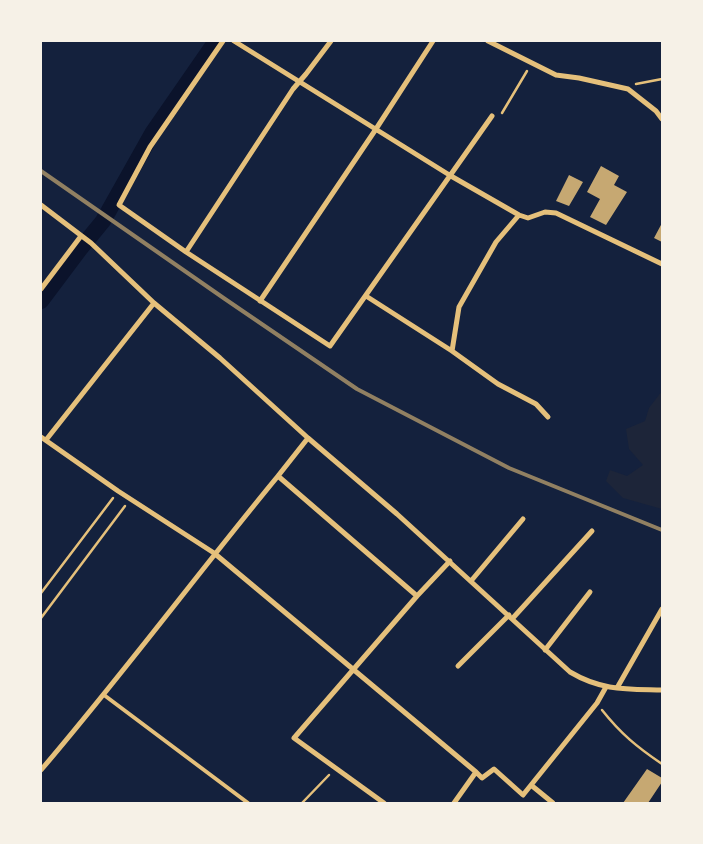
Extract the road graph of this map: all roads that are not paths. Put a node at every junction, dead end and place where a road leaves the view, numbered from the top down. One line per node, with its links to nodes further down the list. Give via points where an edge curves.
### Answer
1 (223, 41): 14 (street, via 150,147 119,205)
2 (234, 41): 6 (street)
3 (331, 41): 6 (street)
4 (433, 41): 9 (street)
5 (488, 41): 8 (street, via 556,75 628,89)
6 (299, 82): 9 (street); 14 (street)
7 (492, 116): 10 (street)
8 (662, 119)
9 (376, 129): 10 (street); 18 (street)
10 (451, 176): 12 (street); 17 (street)
11 (41, 205): 13 (street)
12 (519, 215): 15 (street, via 528,218 544,212 556,213); 20 (street, via 496,242 459,307)
13 (81, 236): 16 (street); 19 (street)
14 (186, 252): 18 (street)
15 (662, 264)
16 (41, 289)
17 (366, 296): 18 (street, via 330,346); 20 (street)
18 (260, 301)
19 (154, 303): 22 (street); 23 (street)
20 (452, 351): 21 (street, via 498,384 536,404)
21 (548, 417)
22 (44, 438): 27 (street)
23 (308, 438): 24 (street); 28 (street)
24 (278, 476): 27 (street); 31 (street)
25 (523, 519): 29 (street)
26 (592, 531): 33 (street)
27 (214, 553): 36 (street); 40 (street)
28 (450, 562): 29 (street); 31 (street)
29 (471, 581): 33 (street)
30 (590, 592): 34 (street)
31 (417, 596): 36 (street)
32 (662, 609): 38 (street)
33 (510, 617): 34 (street); 35 (street)
34 (545, 650): 37 (street, via 570,672)
35 (458, 666)
36 (354, 669): 42 (street); 45 (street, via 294,738)
37 (606, 687): 38 (street); 43 (street, via 597,703)
38 (617, 688): 39 (street)
39 (662, 690)
40 (104, 695): 41 (street); 44 (lane)
41 (41, 770)
42 (476, 772): 43 (street, via 482,778 494,769 523,795); 46 (street)
43 (531, 785): 47 (street)
44 (248, 803)
45 (384, 803)
46 (454, 803)
47 (553, 803)

